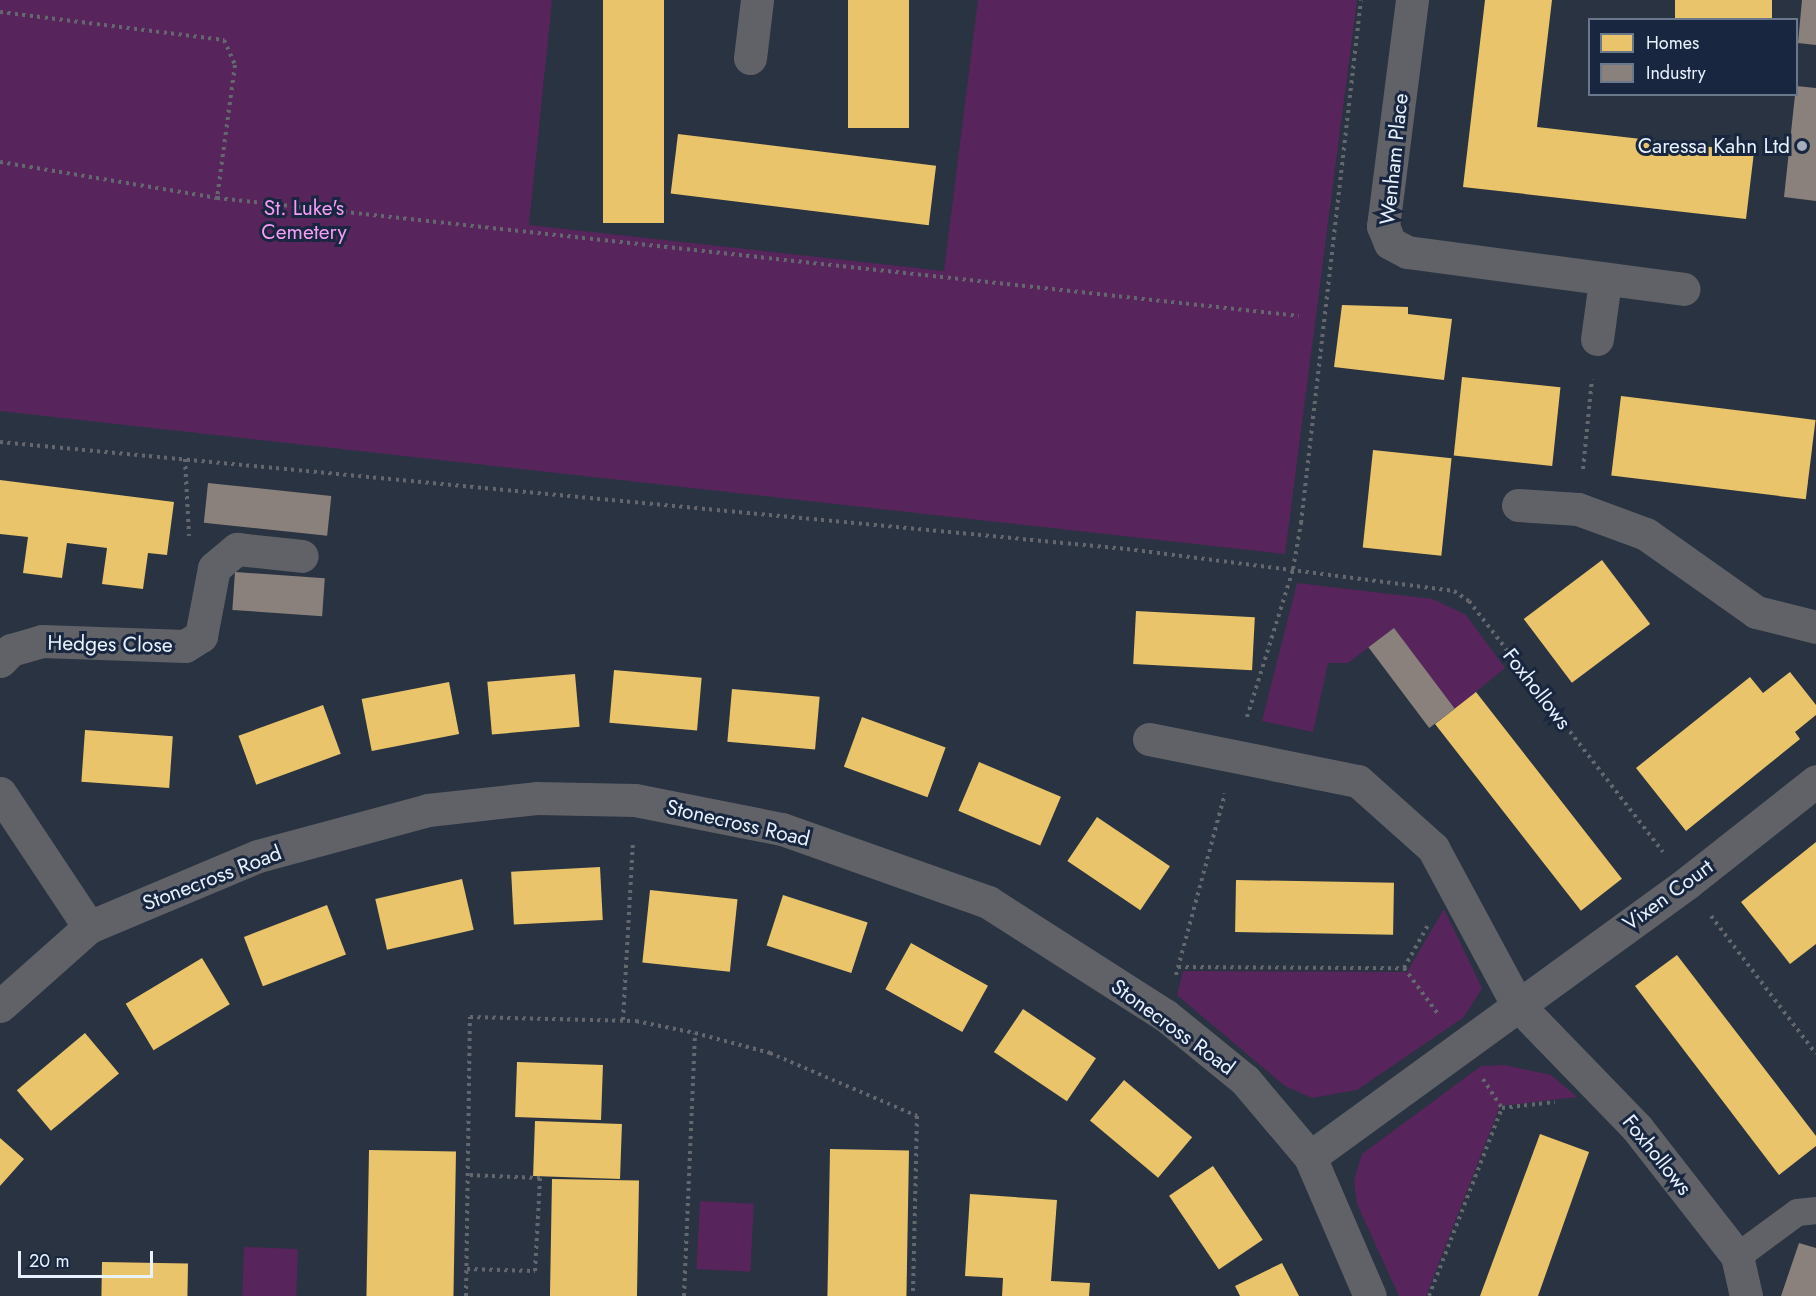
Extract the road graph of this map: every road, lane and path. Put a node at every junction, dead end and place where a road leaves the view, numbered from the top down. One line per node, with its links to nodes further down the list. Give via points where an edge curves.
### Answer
1 (757, 0): 5 (street)
2 (1361, 0): 18 (path)
3 (1412, 0): 8 (street, Wenham Place, via 1383,226 1390,243 1407,252)
4 (0, 12): 7 (path, via 224,40 235,65)
5 (750, 58)
6 (0, 162): 7 (path)
7 (217, 198): 10 (path)
8 (1605, 281): 9 (street, Wenham Place); 11 (street)
9 (1684, 289)
10 (1299, 315)
11 (1597, 339): 15 (path)
12 (0, 442): 13 (path)
13 (186, 459): 17 (path, via 188,535); 18 (path, Foxhollows, via 1127,549)
14 (1518, 505): 15 (street)
15 (1578, 509): 19 (street, via 1646,534 1756,612)
16 (302, 556): 17 (street, via 237,549)
17 (214, 568): 20 (street, Hedges Close, via 201,636 184,646 42,642 12,650)
18 (1293, 569): 22 (path); 27 (path, Foxhollows, via 1454,591 1469,601)
19 (1816, 627)
20 (0, 661)
21 (1149, 739): 22 (street, Foxhollows)
22 (1236, 753): 26 (street, Foxhollows, via 1358,781 1433,848); 29 (path)
23 (1816, 781): 27 (street, Vixen Court)
24 (0, 793): 28 (street)
25 (635, 800): 28 (street, Stonecross Road, via 536,798 428,810 258,856); 32 (street, Stonecross Road, via 782,829 988,902); 33 (path)
26 (1451, 881): 29 (path, via 1404,968); 30 (street, Foxhollows)
27 (1687, 883): 30 (street, Vixen Court); 35 (path, Foxhollows)
28 (89, 927): 31 (street, Stonecross Road)
29 (1178, 967): 32 (path)
30 (1517, 1004): 37 (street); 40 (street, Foxhollows, via 1637,1128)
31 (0, 1006)
32 (1165, 1015): 37 (street, Stonecross Road, via 1245,1080)
33 (623, 1020): 34 (path); 38 (path, via 470,1017)
34 (695, 1033): 43 (path); 44 (path, via 770,1053 917,1116)
35 (1816, 1054)
36 (1502, 1108): 46 (path)
37 (1310, 1157): 45 (street, Stonecross Road)
38 (468, 1175): 41 (path); 41 (path, via 540,1178 535,1271)
39 (1816, 1210): 40 (lane, via 1797,1212)
40 (1737, 1256): 47 (street, Foxhollows)
41 (466, 1269): 42 (path)
42 (466, 1296)
43 (684, 1296)
44 (914, 1296)
45 (1370, 1296)
46 (1429, 1296)
47 (1746, 1296)

